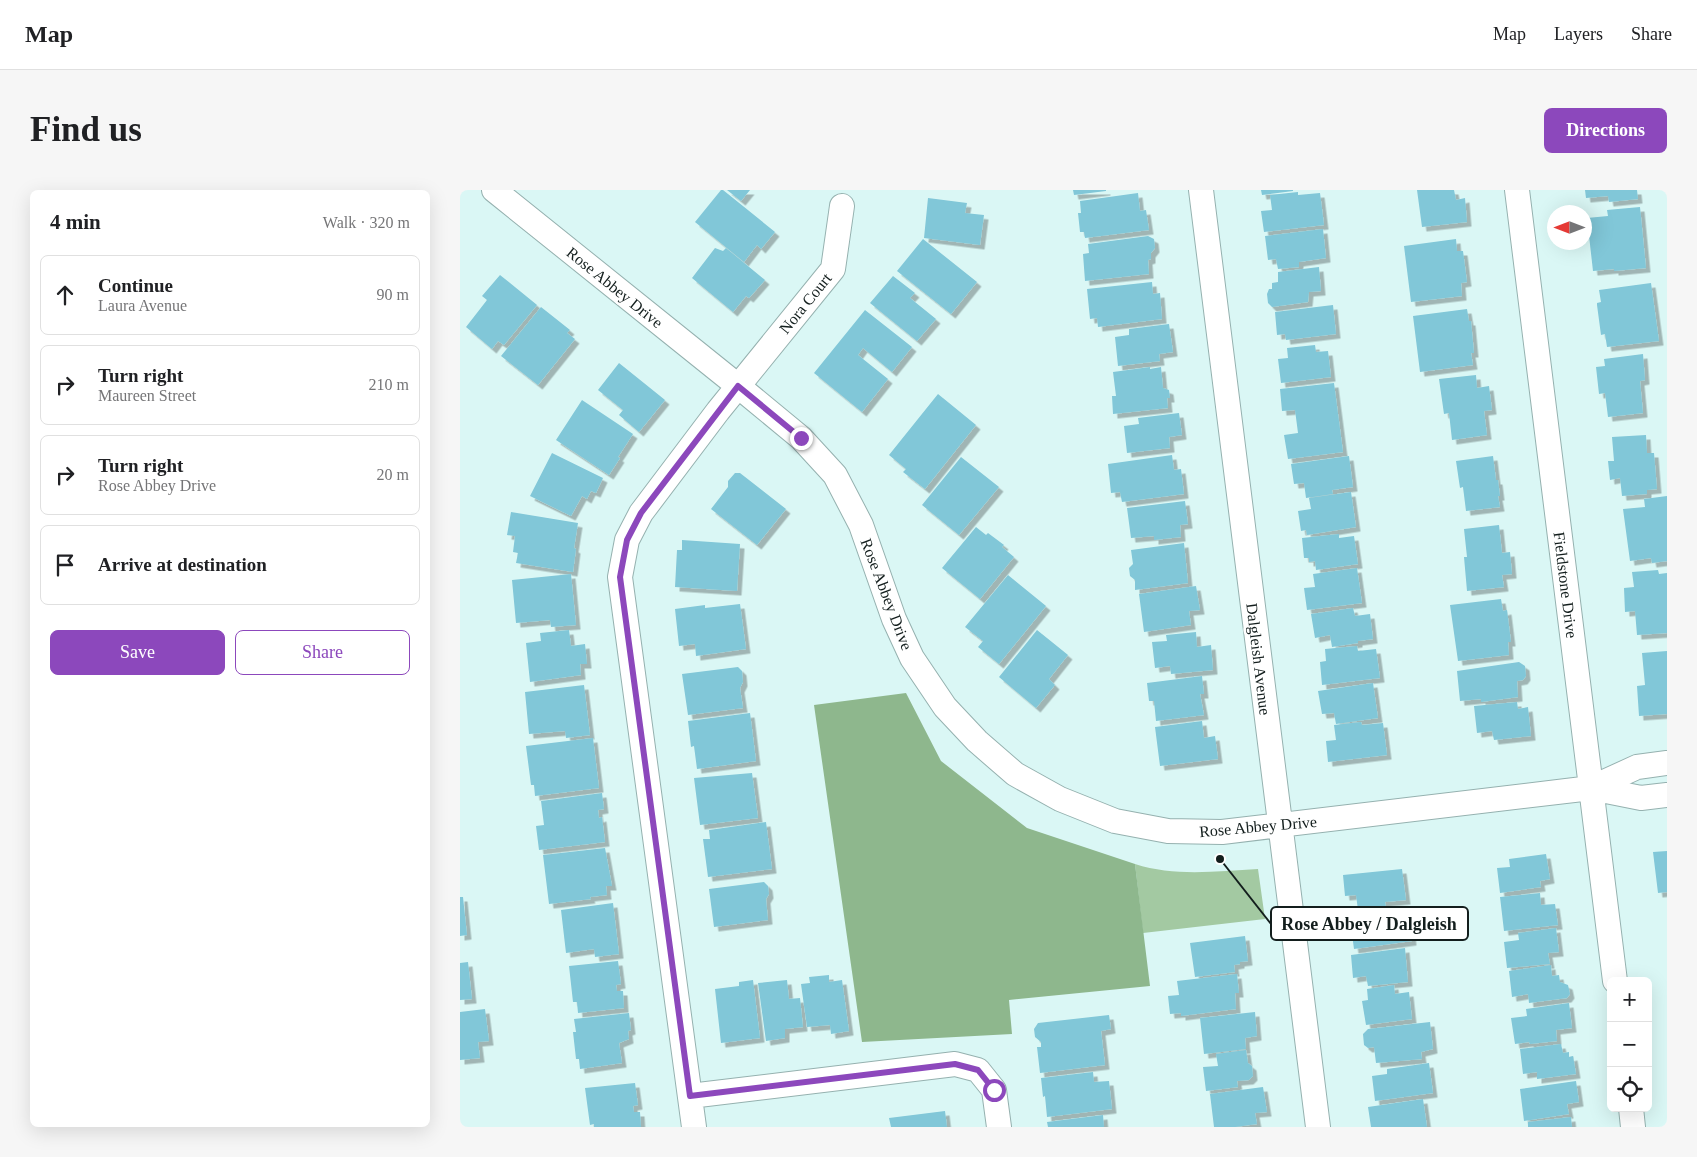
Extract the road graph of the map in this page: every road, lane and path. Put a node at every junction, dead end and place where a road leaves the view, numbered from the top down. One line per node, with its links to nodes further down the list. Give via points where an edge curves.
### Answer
1 (494, 190): 5 (street, Rose Abbey Drive)
2 (1201, 190): 9 (street, Dalgleish Avenue)
3 (1517, 190): 7 (street, Fieldstone Drive)
4 (842, 206): 5 (street, Nora Court, via 833,269)
5 (738, 386): 9 (street, Rose Abbey Drive, via 801,438 835,475 861,524 894,618 912,658 945,707 1015,774 1060,799 1115,821 1168,831 1222,832); 11 (street, Nora Court, via 641,513 627,540 620,577)
6 (1667, 763): 7 (street, Rose Abbey Drive, via 1637,767)
7 (1591, 788): 8 (street, Rose Abbey Drive, via 1641,798); 9 (street, Rose Abbey Drive); 10 (street, Fieldstone Drive)
8 (1667, 795)
9 (1280, 826): 15 (street, Dalgleish Avenue)
10 (1615, 977)
11 (690, 1096): 13 (street, Nora Court); 14 (street, via 955,1064 978,1070 994,1090)
12 (1631, 1112): 16 (street)
13 (694, 1127)
14 (999, 1127)
15 (1318, 1127)
16 (1633, 1127)

